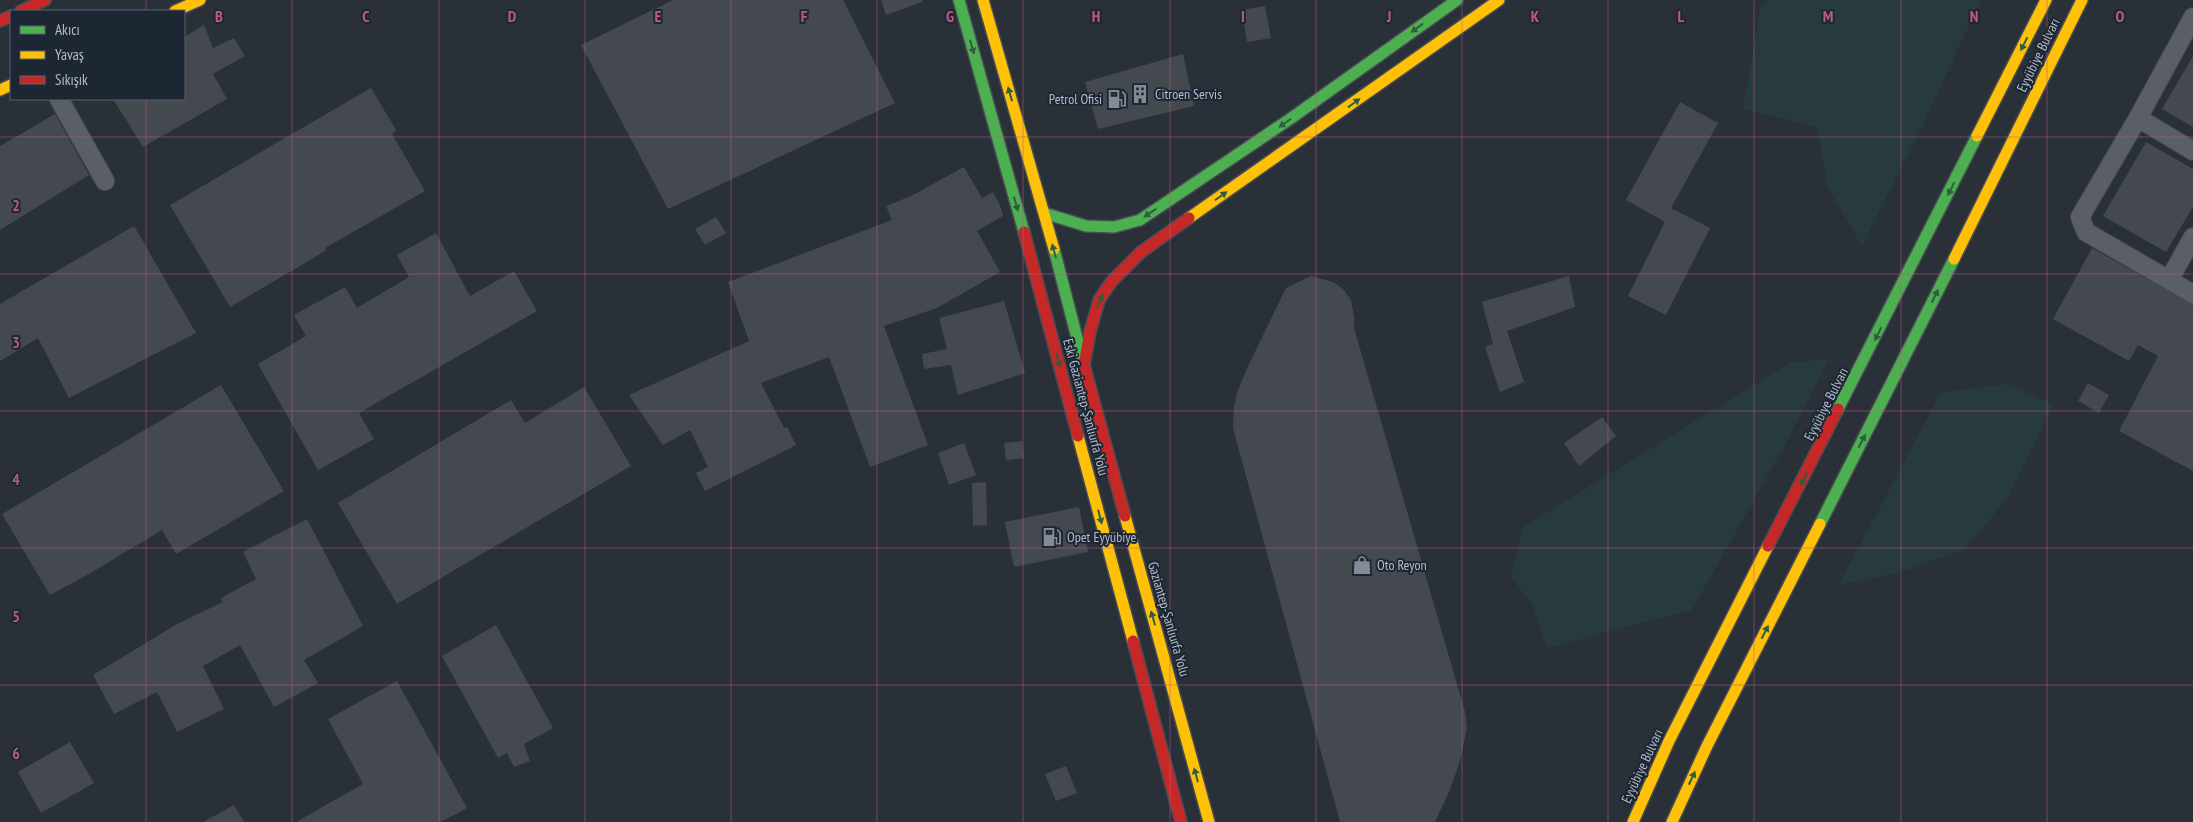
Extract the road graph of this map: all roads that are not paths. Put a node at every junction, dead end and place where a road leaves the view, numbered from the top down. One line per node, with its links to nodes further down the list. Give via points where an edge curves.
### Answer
1 (45, 0): 9 (main road)
2 (200, 0): 10 (main road)
3 (959, 0): 21 (main road, Eski Gaziantep-Şanlıurfa Yolu, one-way to 21)
4 (983, 0): 16 (main road, Eski Gaziantep-Şanlıurfa Yolu, one-way to 4)
5 (1456, 0): 16 (main road, one-way to 16, via 1274,130 1140,220 1114,227 1086,226)
6 (1499, 0): 20 (main road, one-way to 6, via 1100,298 1141,252)
7 (2046, 0): 23 (main road, Eyyübiye Bulvarı, one-way to 23, via 1669,741)
8 (2082, 0): 24 (main road, Eyyübiye Bulvarı, one-way to 8, via 1707,746)
9 (23, 10)
10 (177, 10)
11 (2193, 18): 13 (street)
12 (61, 100): 15 (street)
13 (2138, 118): 14 (street); 18 (street, via 2080,216 2086,232)
14 (2193, 151)
15 (104, 181)
16 (1044, 213): 20 (main road, Eski Gaziantep-Şanlıurfa Yolu, one-way to 16)
17 (2193, 237): 18 (street)
18 (2169, 280): 19 (street)
19 (2193, 294)
20 (1084, 366): 22 (main road, Gaziantep-Şanlıurfa Yolu, one-way to 20)
21 (1181, 822)
22 (1209, 822)
23 (1633, 822)
24 (1672, 822)

